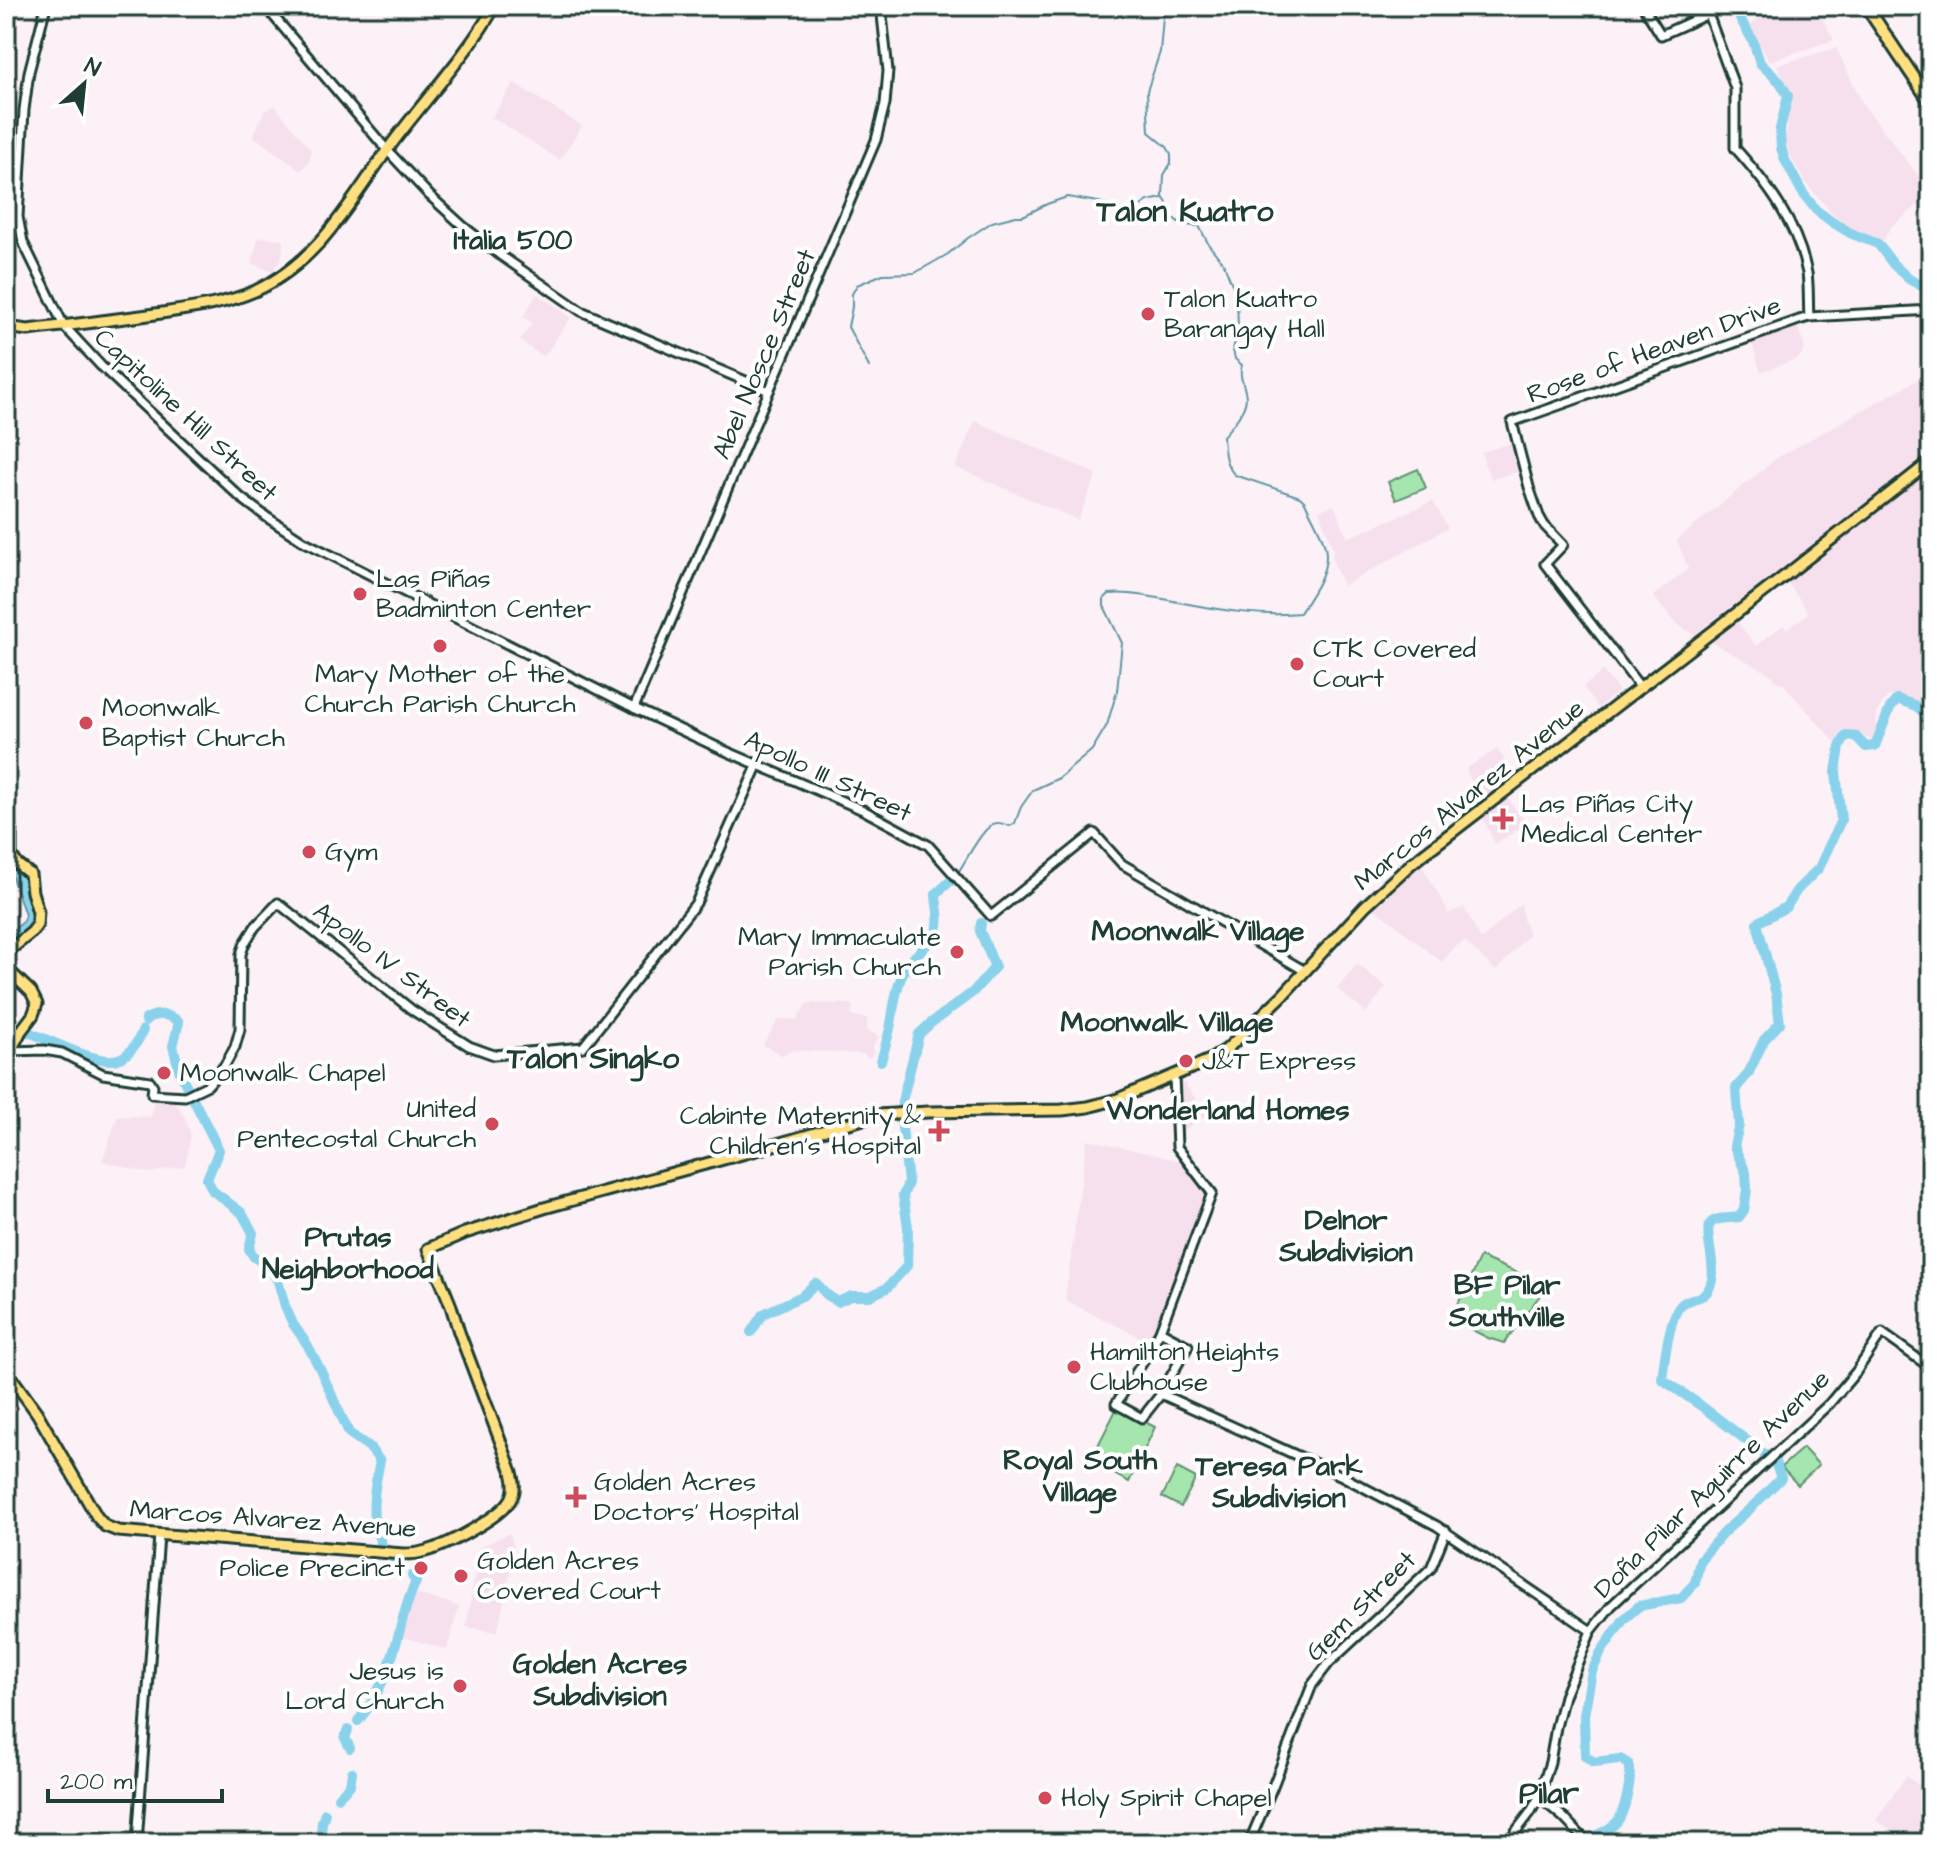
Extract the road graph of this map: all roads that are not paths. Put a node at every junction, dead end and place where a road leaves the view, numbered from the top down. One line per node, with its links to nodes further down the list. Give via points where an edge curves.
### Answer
1 (46, 6): 13 (street, Capitoline Hill Street, via 29,72 18,217 23,242)
2 (265, 6): 10 (street)
3 (495, 6): 10 (main road)
4 (881, 6): 15 (street, Abel Nosce Street, via 888,71 876,140)
5 (1643, 6): 12 (street, via 1661,35 1708,14 1735,88 1735,148 1790,221 1807,275)
6 (1866, 6): 8 (highway)
7 (1931, 75): 8 (street)
8 (1918, 83): 9 (highway)
9 (1931, 103)
10 (387, 150): 13 (main road, via 329,233 268,284 213,305); 15 (street, via 464,227 574,306)
11 (1931, 310): 12 (street, Rose of Heaven Drive)
12 (1809, 317): 17 (street, Rose of Heaven Drive, via 1512,422 1539,516 1563,545 1545,564)
13 (64, 326): 14 (main road); 18 (street, Capitoline Hill Street, via 170,432 268,518 303,541)
14 (6, 327)
15 (769, 391): 18 (street, Abel Nosce Street)
16 (1931, 461): 17 (main road, Marcos Alvarez Avenue)
17 (1640, 687): 24 (main road, Marcos Alvarez Avenue, via 1412,863)
18 (634, 708): 19 (street, Capitoline Hill Street)
19 (669, 725): 20 (street, Apollo III Street)
20 (758, 764): 24 (street, Apollo III Street, via 928,845 991,916 1094,833 1122,864); 25 (street, Apollo IV Street, via 696,903 583,1047 494,1055 469,1046 412,1010 278,903 249,935 241,954 235,1047 208,1085 185,1096 152,1094 150,1081 103,1074 62,1053)
21 (6, 814): 22 (main road, via 11,855 30,874 39,916 35,929)
22 (6, 953)
23 (6, 969): 25 (main road, via 35,997 36,1008)
24 (1305, 971): 26 (main road, Marcos Alvarez Avenue, via 1227,1049)
25 (8, 1055)
26 (1174, 1076): 27 (street, via 1177,1147 1212,1193); 32 (main road, Marcos Alvarez Avenue, via 1088,1107 877,1115 544,1208 428,1249 512,1472 510,1502 447,1543 422,1552)
27 (1160, 1331): 30 (street, via 1188,1346); 30 (street, via 1116,1404 1142,1418)
28 (1931, 1368): 33 (street, Doña Pilar Aguirre Avenue, via 1882,1333 1843,1389 1611,1606)
29 (6, 1370): 32 (main road, Marcos Alvarez Avenue, via 101,1522 118,1531)
30 (1161, 1394): 31 (street, via 1340,1475)
31 (1446, 1531): 33 (street); 37 (street, Gem Street, via 1431,1568 1312,1685)
32 (159, 1535): 36 (street)
33 (1591, 1631): 34 (street, Doña Pilar Aguirre Avenue, via 1559,1710)
34 (1539, 1797): 35 (street); 38 (street, Doña Pilar Aguirre Avenue)
35 (1587, 1842)
36 (137, 1843)
37 (1249, 1843)
38 (1507, 1843)

